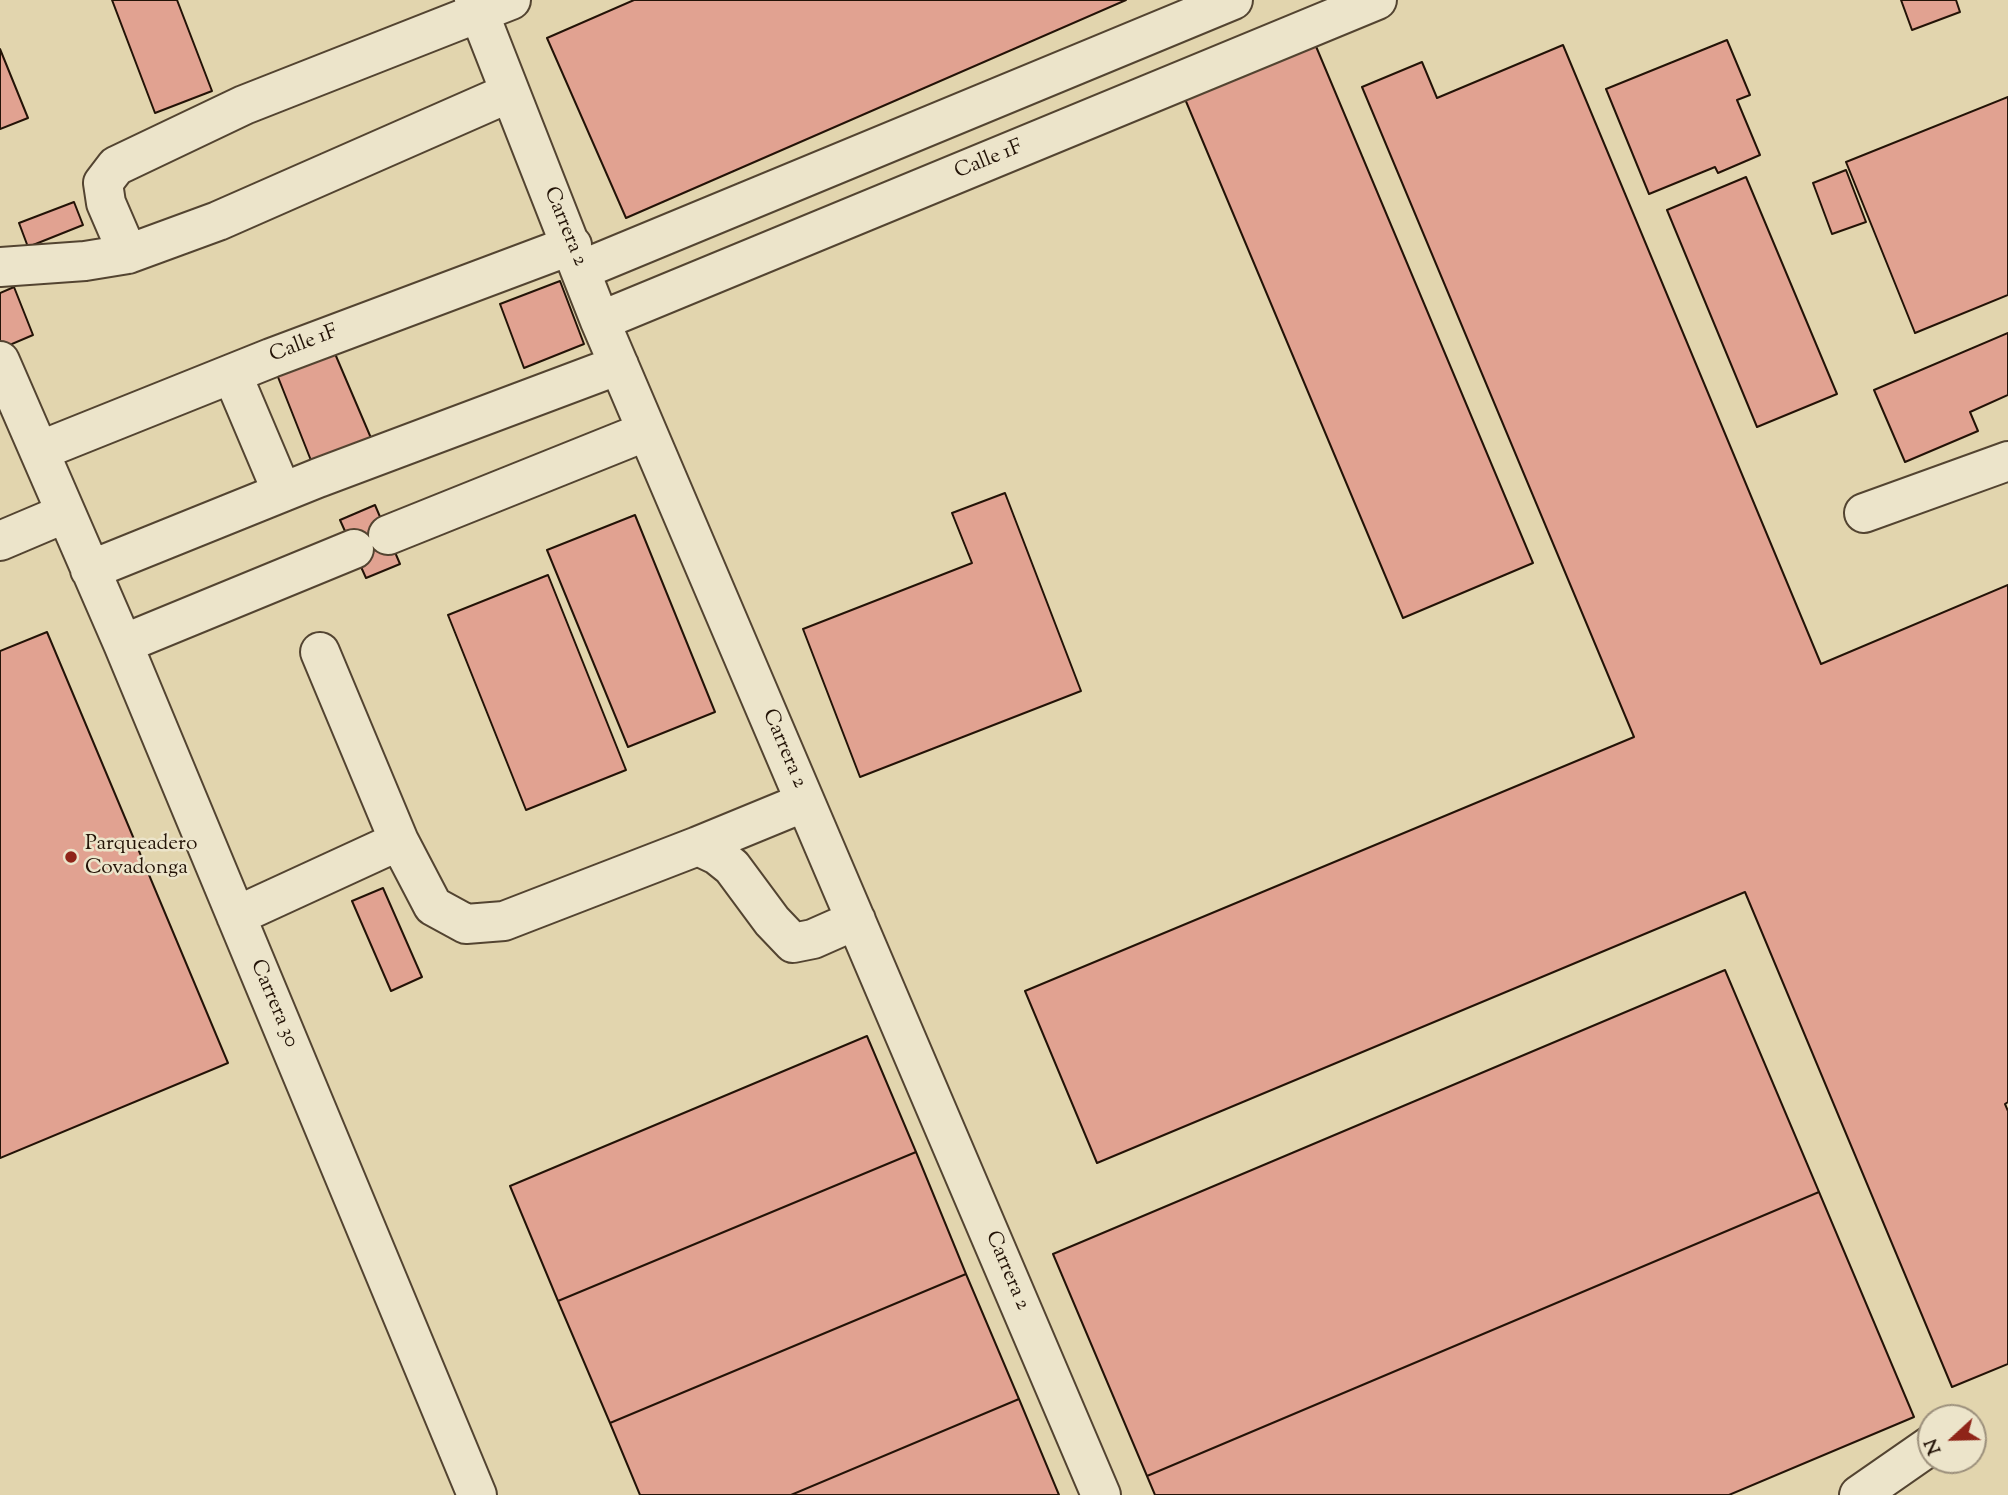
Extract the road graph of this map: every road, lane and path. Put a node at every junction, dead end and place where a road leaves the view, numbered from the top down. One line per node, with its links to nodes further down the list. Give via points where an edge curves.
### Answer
1 (1234, 0): 6 (street, Calle 1F)
2 (1377, 0): 8 (street, Calle 1F)
3 (488, 4): 4 (street, Carrera 2); 5 (street, via 244,105 116,166 103,183 106,203)
4 (509, 93): 5 (street, via 218,221); 6 (street, Carrera 2)
5 (128, 254): 7 (street)
6 (576, 257): 8 (street, Carrera 2); 11 (street, Calle 1F)
7 (0, 267)
8 (600, 321): 10 (street, Carrera 2)
9 (0, 361): 13 (street, Carrera 30)
10 (619, 365): 12 (street, Carrera 2); 15 (street)
11 (232, 374): 13 (street, Calle 1F); 15 (street)
12 (647, 431): 20 (street); 22 (street, Carrera 2)
13 (39, 451): 16 (street, Carrera 30)
14 (2008, 461): 17 (street)
15 (282, 492): 19 (street)
16 (65, 513): 18 (street); 19 (street, Carrera 30)
17 (1864, 513)
18 (0, 541)
19 (90, 570): 20 (street, Carrera 30)
20 (123, 645): 25 (street, Carrera 30)
21 (320, 652): 23 (street)
22 (805, 802): 24 (street); 26 (street, Carrera 2)
23 (399, 841): 24 (street, via 433,906 466,924 504,921); 25 (street)
24 (698, 846): 26 (street, via 732,867 793,943)
25 (236, 916): 28 (street, Carrera 30)
26 (856, 920): 29 (street, Carrera 2)
27 (1917, 1455): 30 (street)
28 (477, 1495)
29 (1101, 1495)
30 (1859, 1495)

